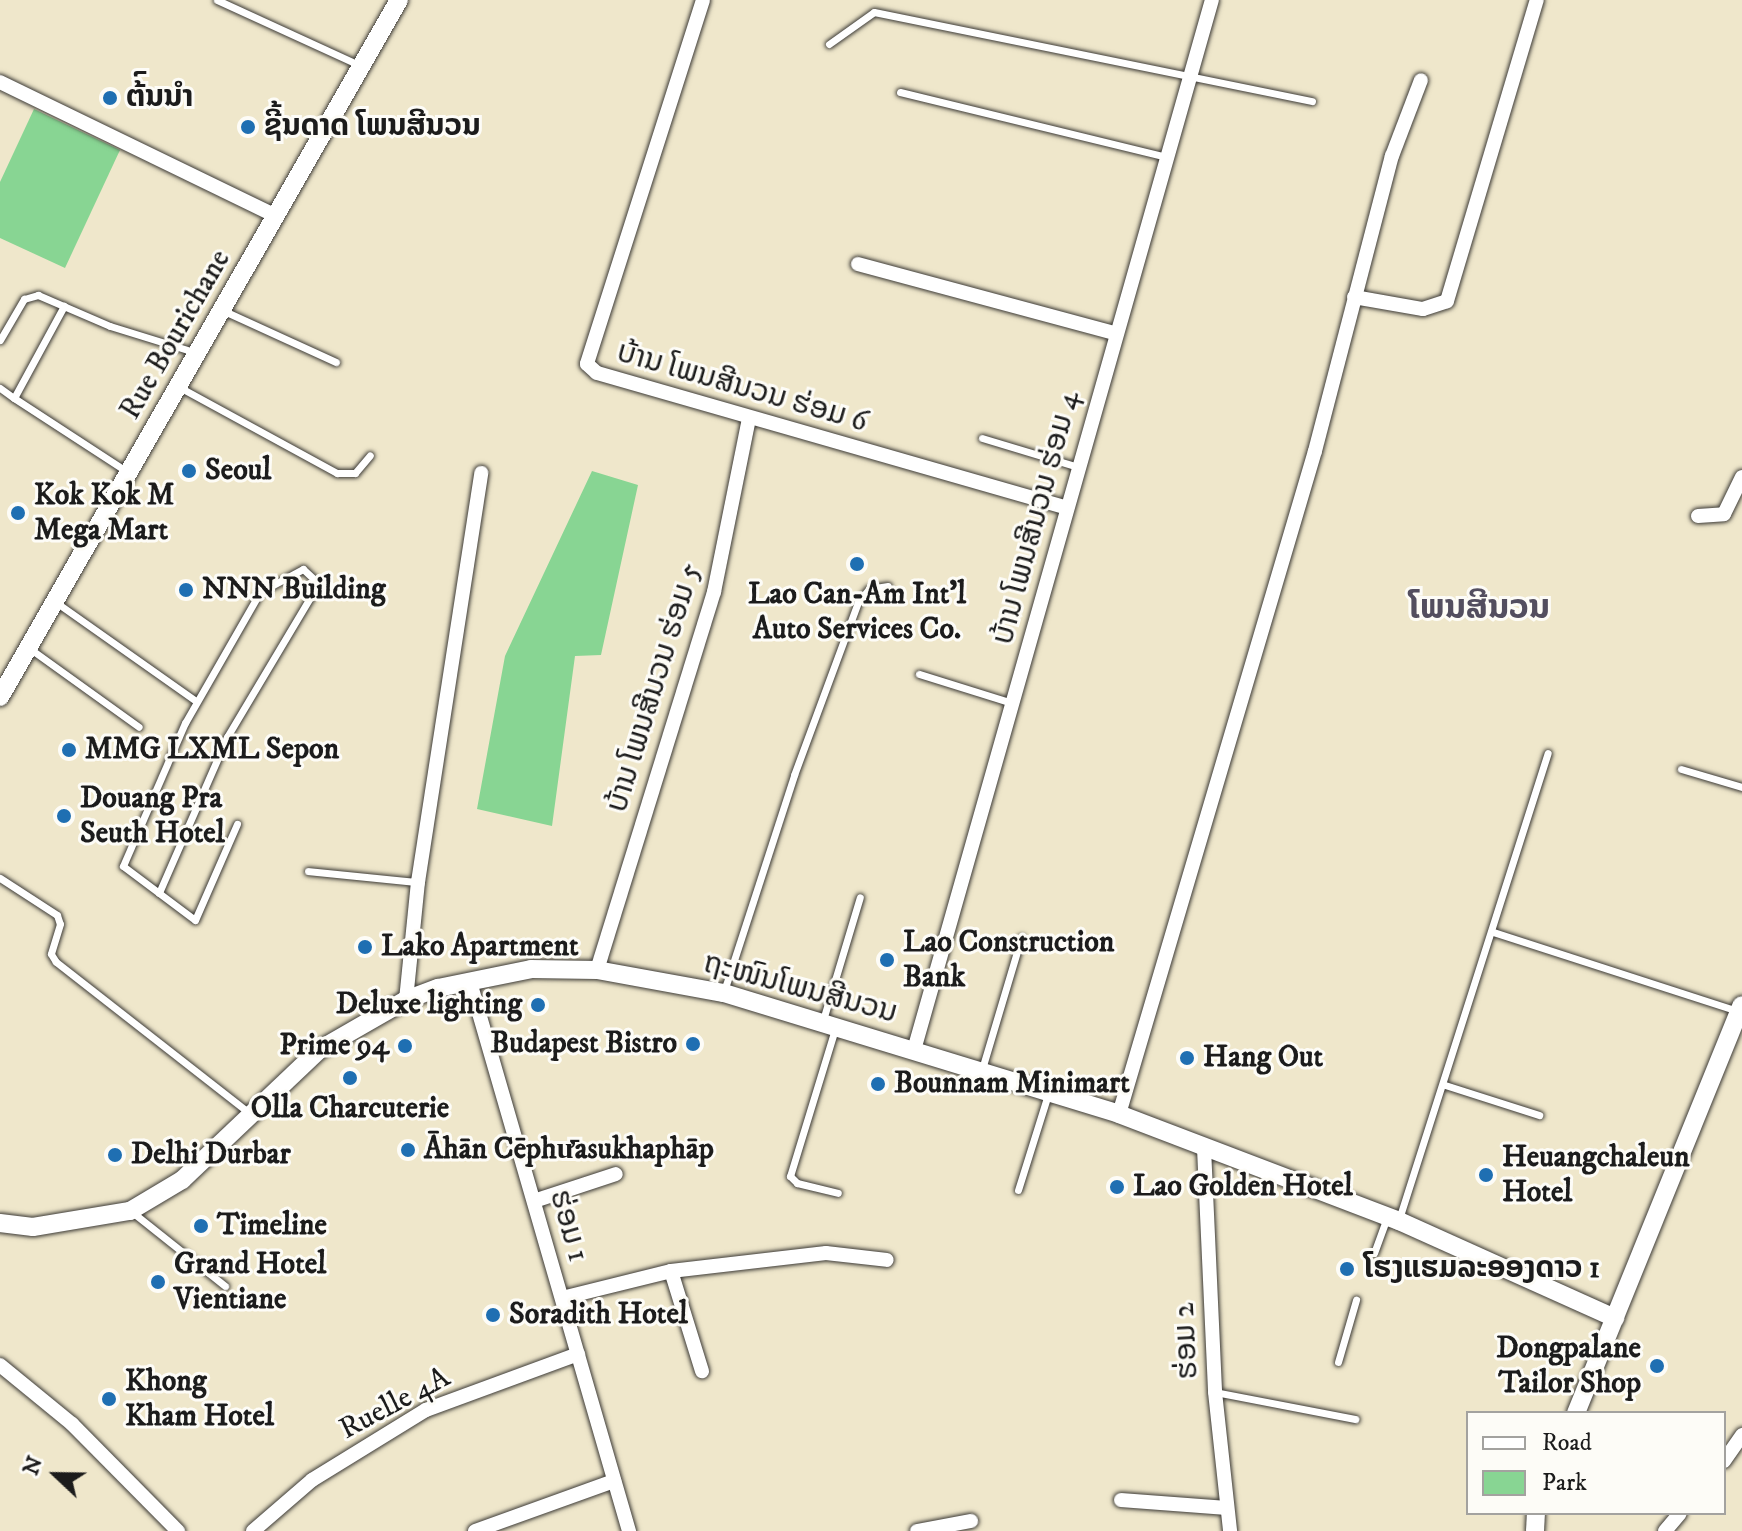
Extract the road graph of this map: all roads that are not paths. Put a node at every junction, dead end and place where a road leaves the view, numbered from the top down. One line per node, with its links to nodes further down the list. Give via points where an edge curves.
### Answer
1 (217, 0): 7 (lane)
2 (399, 0): 7 (street, Rue Bourichane)
3 (703, 0): 26 (street, ບ້ານ ໂພນສີນວນ ຮ່ອມ 6, via 587,364 597,373)
4 (1212, 0): 8 (street, ບ້ານ ໂພນສີນວນ ຮ່ອມ 4)
5 (1537, 0): 16 (street, via 1447,301 1423,309)
6 (829, 44): 8 (lane, via 874,12)
7 (361, 66): 14 (street, Rue Bourichane)
8 (1191, 75): 12 (lane); 13 (street, ບ້ານ ໂພນສີນວນ ຮ່ອມ 4)
9 (1421, 80): 16 (street, via 1392,156)
10 (0, 82): 14 (street)
11 (900, 92): 13 (lane)
12 (1312, 101)
13 (1166, 157): 19 (street, ບ້ານ ໂພນສີນວນ ຮ່ອມ 4)
14 (276, 216): 18 (street, Rue Bourichane)
15 (858, 264): 19 (street)
16 (1354, 297): 65 (street, via 1218,791)
17 (64, 306): 20 (lane, via 30,295); 21 (lane); 25 (lane)
18 (224, 311): 21 (street, Rue Bourichane); 22 (lane)
19 (1114, 333): 29 (street, ບ້ານ ໂພນສີນວນ ຮ່ອມ 4)
20 (0, 340)
21 (200, 354): 24 (street, Rue Bourichane)
22 (336, 362)
23 (0, 388): 25 (lane)
24 (181, 388): 28 (lane, via 337,473 355,473); 30 (street, Rue Bourichane)
25 (14, 398): 30 (lane)
26 (749, 418): 33 (street, ບ້ານ ໂພນສີນວນ ຮ່ອມ 6); 54 (street, ບ້ານ ໂພນສີນວນ ຮ່ອມ 5, via 714,592)
27 (982, 438): 29 (lane)
28 (370, 455)
29 (1078, 467): 33 (street, ບ້ານ ໂພນສີນວນ ຮ່ອມ 4)
30 (128, 472): 36 (street, Rue Bourichane)
31 (481, 473): 49 (street)
32 (1742, 477): 34 (street, via 1724,514)
33 (1067, 508): 41 (street, ບ້ານ ໂພນສີນວນ ຮ່ອມ 4)
34 (1698, 516)
35 (888, 586): 56 (lane, via 869,589 858,602 794,775)
36 (53, 600): 37 (street, Rue Bourichane); 40 (lane)
37 (27, 647): 39 (street, Rue Bourichane); 42 (lane)
38 (919, 674): 41 (lane)
39 (0, 697)
40 (196, 701): 50 (lane, via 123,866); 50 (lane, via 260,592 291,571 311,573 314,591 227,737)
41 (1012, 703): 60 (street, ບ້ານ ໂພນສີນວນ ຮ່ອມ 4)
42 (139, 727)
43 (1548, 753): 52 (lane)
44 (1681, 769): 45 (lane)
45 (1742, 787)
46 (237, 824): 50 (lane, via 195,920)
47 (308, 871): 49 (lane)
48 (0, 878): 64 (lane, via 57,915 60,924 51,954 56,962)
49 (418, 882): 57 (street)
50 (159, 893)
51 (860, 897): 59 (lane)
52 (1493, 932): 58 (lane); 62 (lane)
53 (1021, 938): 61 (lane)
54 (597, 970): 55 (street, ຖະໜົນໂພນສີນວນ, via 531,969); 56 (street, ຖະໜົນໂພນສີນວນ)
55 (470, 982): 57 (street, ຖະໜົນໂພນສີນວນ); 71 (street, ຮ່ອມ 1)
56 (724, 993): 59 (street, ຖະໜົນໂພນສີນວນ)
57 (406, 1000): 64 (street, ຖະໜົນໂພນສີນວນ, via 319,1050)
58 (1741, 1008): 81 (street)
59 (829, 1024): 60 (street, ຖະໜົນໂພນສີນວນ); 70 (lane, via 790,1176 797,1183)
60 (914, 1050): 61 (street, ຖະໜົນໂພນສີນວນ)
61 (981, 1071): 63 (street, ຖະໜົນໂພນສີນວນ)
62 (1445, 1085): 66 (lane); 73 (lane)
63 (1049, 1092): 65 (street, ຖະໜົນໂພນສີນວນ); 69 (lane)
64 (251, 1114): 72 (street, ຖະໜົນໂພນສີນວນ, via 182,1180)
65 (1119, 1114): 67 (street, ຖະໜົນໂພນສີນວນ)
66 (1539, 1115)
67 (1204, 1148): 73 (street, ຖະໜົນໂພນສີນວນ); 86 (street, ຮ່ອມ 2)
68 (616, 1174): 71 (street)
69 (1018, 1190)
70 (838, 1193)
71 (534, 1201): 79 (street, ຮ່ອມ 1)
72 (130, 1211): 74 (street, ຖະໜົນໂພນສີນວນ, via 33,1227); 78 (lane)
73 (1393, 1219): 75 (lane); 81 (street, ຖະໜົນໂພນສີນວນ)
74 (0, 1223)
75 (1374, 1253)
76 (887, 1260): 77 (street, via 826,1253)
77 (671, 1271): 79 (street); 85 (street)
78 (225, 1286)
79 (562, 1298): 82 (street, ຮ່ອມ 1)
80 (1356, 1300): 83 (lane)
81 (1615, 1318): 87 (street)
82 (578, 1354): 91 (street, ຮ່ອມ 1); 97 (street, Ruelle 4A, via 426,1410 312,1480)
83 (1338, 1362)
84 (0, 1365): 96 (street, via 72,1424)
85 (702, 1371)
86 (1215, 1392): 88 (lane); 93 (street, ຮ່ອມ 2)
87 (1577, 1411)
88 (1355, 1419)
89 (1742, 1435): 90 (street)
90 (1726, 1458)
91 (614, 1481): 98 (street); 99 (street, ຮ່ອມ 1)
92 (1121, 1500): 93 (street)
93 (1227, 1508): 101 (street, ຮ່ອມ 2)
94 (1678, 1515): 102 (street)
95 (971, 1521): 100 (street)
96 (178, 1531)
97 (253, 1531)
98 (475, 1531)
99 (629, 1531)
100 (917, 1531)
101 (1230, 1531)
102 (1665, 1531)

